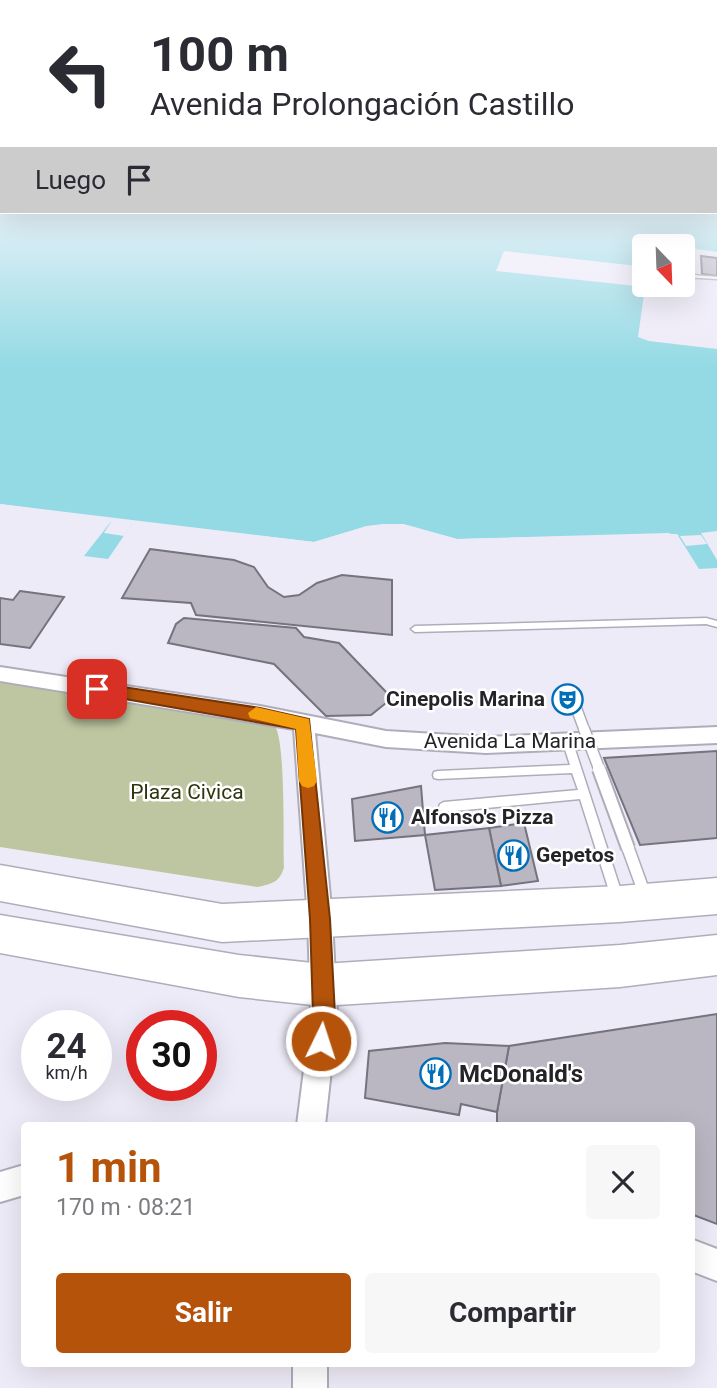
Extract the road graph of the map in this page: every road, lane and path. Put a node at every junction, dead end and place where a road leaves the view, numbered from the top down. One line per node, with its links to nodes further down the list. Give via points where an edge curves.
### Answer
1 (695, 276): 2 (lane)
2 (717, 278)
3 (717, 624): 4 (lane)
4 (415, 629)
5 (0, 674): 7 (street, Avenida La Marina)
6 (574, 702): 16 (lane, bridge, via 628,848)
7 (303, 724): 9 (street, Avenida La Marina, via 438,743); 17 (street)
8 (717, 735): 9 (street, Avenida La Marina)
9 (568, 743): 10 (lane)
10 (577, 769): 11 (lane); 12 (lane)
11 (438, 775)
12 (585, 794): 13 (lane); 16 (lane)
13 (444, 807)
14 (0, 883): 17 (highway, via 222,923)
15 (717, 896): 16 (highway)
16 (634, 903): 17 (highway)
17 (320, 919): 20 (street)
18 (0, 934): 20 (highway, via 239,976)
19 (717, 955): 20 (highway, via 620,967)
20 (322, 985): 21 (street, via 324,1015)
21 (311, 1122)
22 (21, 1181): 23 (street)
23 (0, 1186)
24 (695, 1257): 25 (street)
25 (717, 1265)
26 (310, 1367): 27 (street)
27 (310, 1388)

